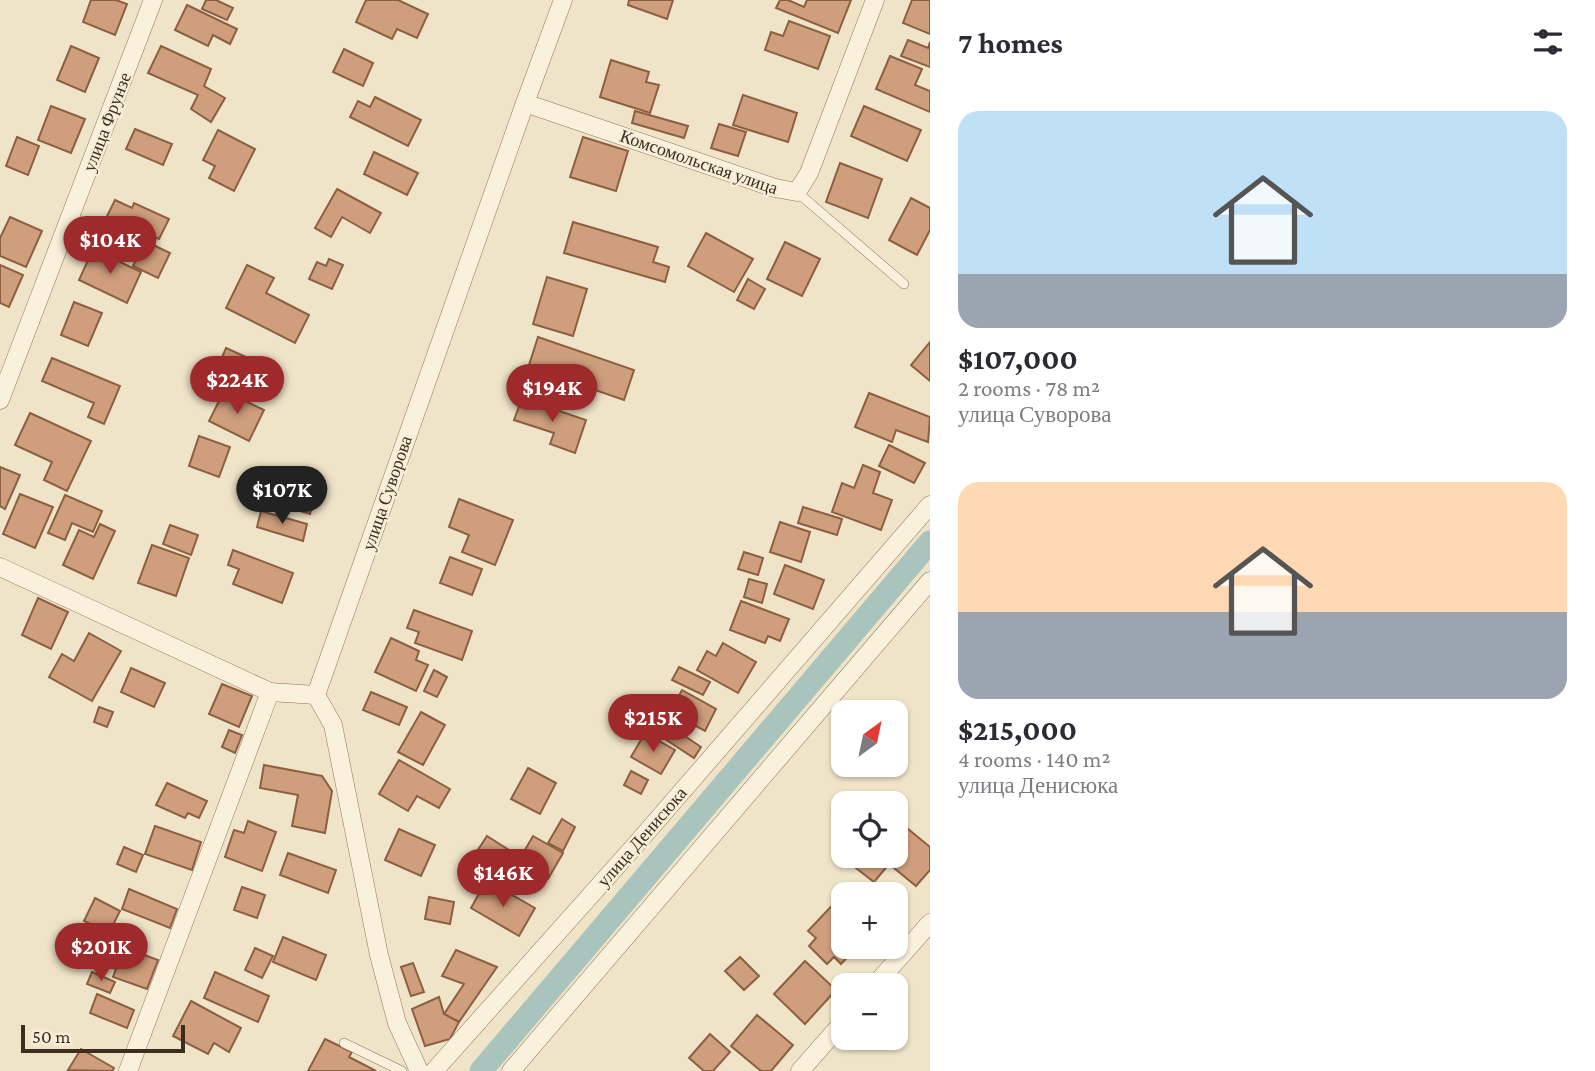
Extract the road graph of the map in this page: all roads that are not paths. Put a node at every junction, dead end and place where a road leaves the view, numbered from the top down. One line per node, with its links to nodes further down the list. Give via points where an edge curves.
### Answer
1 (153, 0): 7 (street, улица Фрунзе)
2 (564, 0): 4 (street, улица Суворова)
3 (875, 0): 5 (street, Комсомольская улица, via 809,173)
4 (525, 103): 5 (street, Комсомольская улица); 12 (street, улица Суворова)
5 (797, 192): 6 (lane)
6 (904, 284)
7 (0, 400)
8 (930, 505): 20 (street, улица Денисюка)
9 (0, 567): 11 (street)
10 (930, 581): 21 (street)
11 (270, 692): 12 (street); 17 (street)
12 (316, 695): 19 (street, via 333,725 397,1023)
13 (930, 923): 14 (street)
14 (886, 973)
15 (831, 1036): 22 (street)
16 (344, 1043): 18 (lane)
17 (128, 1071)
18 (402, 1071)
19 (419, 1071)
20 (434, 1071)
21 (511, 1071)
22 (800, 1071)

